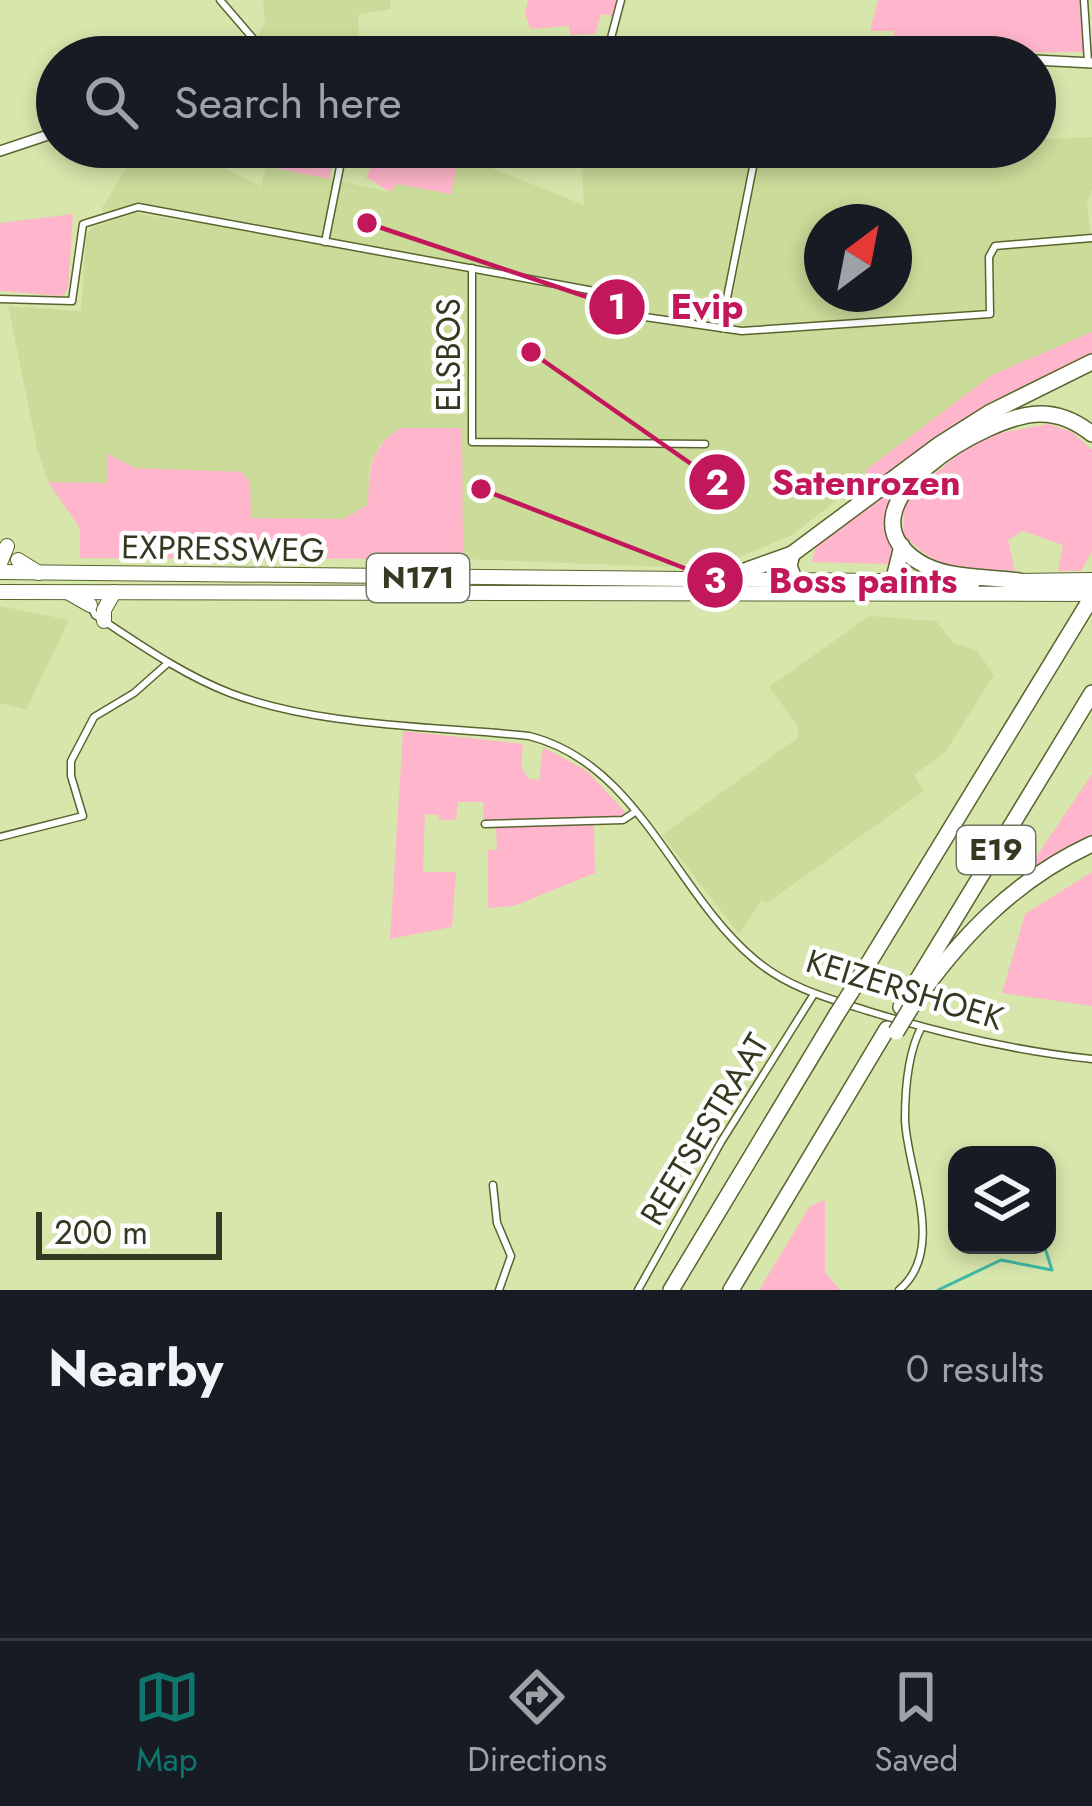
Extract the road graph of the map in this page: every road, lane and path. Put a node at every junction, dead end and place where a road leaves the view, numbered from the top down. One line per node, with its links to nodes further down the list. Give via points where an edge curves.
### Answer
1 (220, 0): 4 (street)
2 (620, 0): 5 (street)
3 (1084, 0): 7 (street)
4 (251, 36)
5 (611, 36)
6 (1056, 61): 7 (street)
7 (1090, 63)
8 (36, 139): 9 (street)
9 (0, 151)
10 (340, 168): 13 (street)
11 (752, 168): 16 (street)
12 (1092, 238): 16 (street, via 995,246 990,314)
13 (325, 242): 14 (street); 15 (street, via 134,207 83,224 72,301)
14 (472, 268): 16 (street, via 596,291 624,314); 19 (street, ELSBOS, via 472,442)
15 (0, 299)
16 (721, 328)
17 (1092, 362): 21 (highway, via 940,444)
18 (1092, 434): 20 (highway, via 1048,414 983,430 904,488 893,519)
19 (705, 445)
20 (902, 546): 26 (highway, via 944,572); 28 (highway)
21 (792, 554): 23 (highway); 25 (highway)
22 (9, 569): 27 (highway, EXPRESSWEG / N171); 27 (highway, via 69,593)
23 (697, 579): 25 (highway, EXPRESSWEG / N171); 27 (highway, EXPRESSWEG / N171)
24 (1092, 580): 26 (highway, EXPRESSWEG / N171)
25 (795, 581): 28 (highway, EXPRESSWEG / N171); 30 (highway)
26 (1019, 581): 28 (highway, EXPRESSWEG / N171)
27 (93, 587): 29 (highway, EXPRESSWEG / N171); 32 (street, KEIZERSHOEK); 32 (street)
28 (888, 588): 30 (highway, EXPRESSWEG / N171); 31 (highway, EXPRESSWEG / N171)
29 (114, 592): 30 (highway, EXPRESSWEG / N171); 32 (highway)
30 (809, 596)
31 (1092, 596): 46 (highway, E19, bridge)
32 (104, 621): 33 (street, KEIZERSHOEK)
33 (169, 662): 35 (street, KEIZERSHOEK, via 226,691 291,710 548,741 592,766); 37 (street, via 94,717 71,761 83,816)
34 (1092, 693): 40 (highway, E19)
35 (634, 812): 36 (street, via 622,820); 39 (street, KEIZERSHOEK, via 739,945)
36 (485, 824)
37 (0, 837)
38 (1092, 844): 40 (highway, via 992,909)
39 (814, 994): 41 (street, KEIZERSHOEK); 45 (street, REETSESTRAAT)
40 (906, 1008): 47 (highway, E19)
41 (921, 1028): 42 (street, KEIZERSHOEK); 48 (street, via 905,1121 922,1202 920,1240 911,1279)
42 (1092, 1059)
43 (493, 1184): 44 (street, via 511,1256)
44 (499, 1290)
45 (638, 1290)
46 (671, 1290)
47 (730, 1290)
48 (899, 1290)

